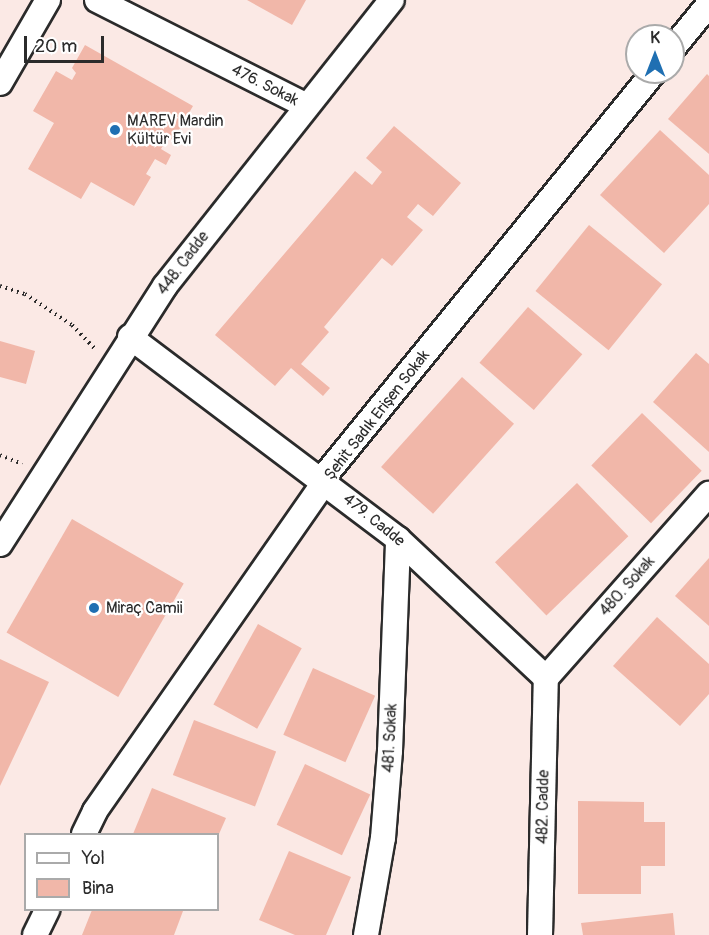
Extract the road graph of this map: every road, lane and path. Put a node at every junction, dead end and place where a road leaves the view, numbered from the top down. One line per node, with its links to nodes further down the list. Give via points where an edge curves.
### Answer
1 (48, 0): 6 (street)
2 (97, 0): 8 (street, 476. Sokak)
3 (392, 0): 8 (street, 448. Cadde)
4 (709, 4): 5 (street)
5 (685, 33)
6 (0, 83)
7 (644, 84): 12 (street, Şehit Sadık Erişen Sokak)
8 (305, 105): 10 (street, 448. Cadde)
9 (0, 286): 11 (path, via 25,294 72,325)
10 (130, 337): 11 (street, 448. Cadde); 12 (street, 479. Cadde)
11 (112, 367): 15 (street, 448. Cadde)
12 (323, 478): 14 (street, 479. Cadde); 17 (street, Şehit Sadık Erişen Sokak, via 322,485 95,811)
13 (709, 494): 16 (street, 480. Sokak)
14 (398, 538): 16 (street, 479. Cadde); 20 (street, 481. Sokak, via 383,838)
15 (0, 544)
16 (546, 678): 21 (street, 482. Cadde)
17 (84, 833)
18 (46, 911): 19 (street)
19 (35, 935)
20 (366, 935)
21 (540, 935)

